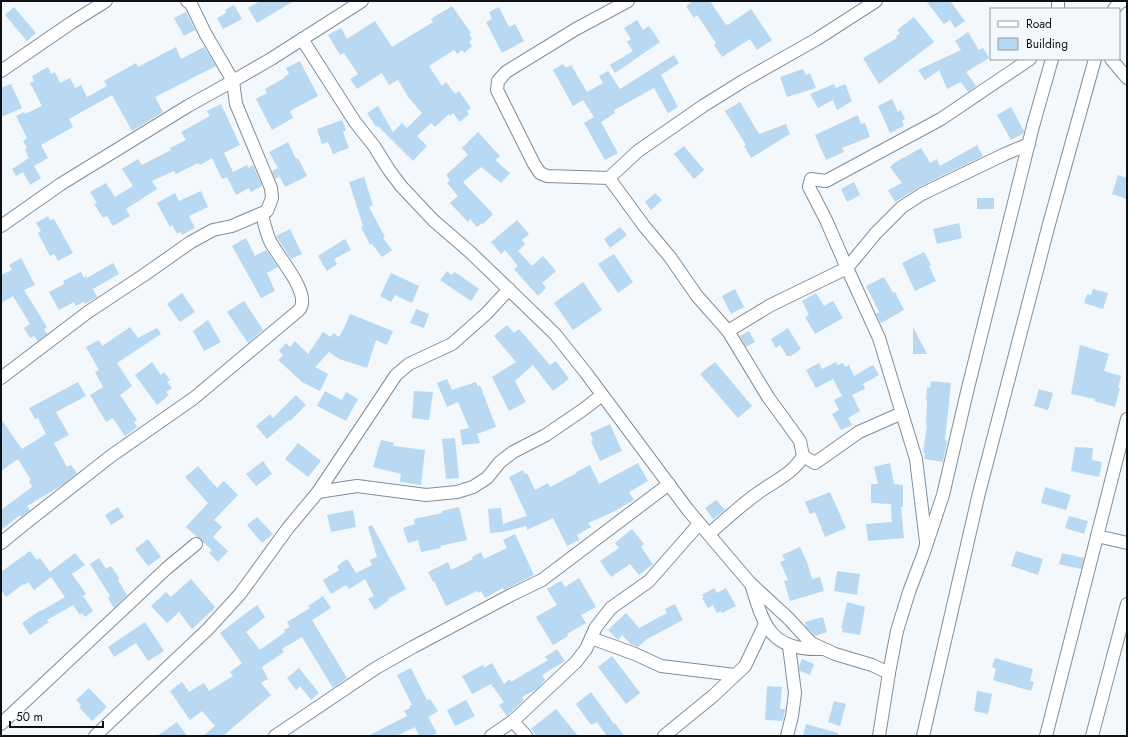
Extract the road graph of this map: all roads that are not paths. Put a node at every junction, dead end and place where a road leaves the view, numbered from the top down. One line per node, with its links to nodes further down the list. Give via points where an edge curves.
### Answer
1 (106, 1): 13 (street)
2 (187, 1): 15 (street)
3 (362, 1): 8 (street)
4 (628, 1): 17 (street, via 506,72 498,81 497,90 540,172 547,176)
5 (876, 1): 17 (street, via 703,106 638,151)
6 (1123, 1): 7 (street)
7 (1115, 8)
8 (302, 39): 15 (street); 21 (street, via 355,122 401,186 433,220)
9 (1029, 60): 20 (street, via 941,119 826,181 811,179 810,187)
10 (1052, 60): 16 (street)
11 (1095, 60): 54 (street, via 979,493)
12 (1112, 60): 14 (street)
13 (1, 71)
14 (1127, 78)
15 (233, 81): 18 (street, via 236,104 271,188 272,198 267,211); 19 (street, via 61,184)
16 (1029, 144): 20 (street, via 922,194 902,207 876,232); 36 (street, via 943,495)
17 (609, 178): 22 (street, via 697,296)
18 (262, 214): 23 (street, via 232,226 213,230 196,239 88,312); 33 (street, via 270,242 292,276 301,296 302,304 298,311 194,398 111,456)
19 (1, 226)
20 (847, 268): 22 (street, via 771,305); 25 (street, via 879,338)
21 (509, 289): 24 (street, via 555,334); 29 (street, via 488,313 452,344 409,364 396,375)
22 (728, 331): 27 (street, via 768,397 800,441)
23 (1, 378)
24 (602, 395): 28 (street); 29 (street, via 546,435 513,452 474,487 457,492 426,495 357,486)
25 (902, 413): 27 (street, via 859,432 815,463); 36 (street, via 916,459)
26 (1127, 419): 32 (street)
27 (803, 456): 31 (street, via 798,465 744,503)
28 (669, 484): 30 (street); 48 (street, via 542,580 376,668)
29 (318, 492): 47 (street, via 234,600 208,629)
30 (699, 524): 31 (street); 40 (street, via 649,580 611,608)
31 (709, 534): 37 (street)
32 (1097, 536): 34 (street); 55 (street)
33 (1, 543)
34 (1127, 543)
35 (196, 544): 46 (street, via 167,568)
36 (926, 546): 43 (street, via 897,631)
37 (750, 583): 39 (street); 42 (street, via 811,643)
38 (1127, 604): 56 (street)
39 (765, 624): 41 (street, via 776,637); 44 (street, via 745,666)
40 (590, 638): 44 (street, via 661,666); 45 (street, via 586,649 576,662)
41 (789, 646): 42 (street, via 805,650); 52 (street, via 795,693)
42 (822, 649): 43 (street)
43 (889, 673): 53 (street)
44 (735, 676): 51 (street)
45 (513, 721): 49 (street); 50 (street)
46 (1, 724)
47 (95, 736)
48 (275, 736)
49 (491, 736)
50 (526, 736)
51 (664, 736)
52 (787, 736)
53 (879, 736)
54 (923, 736)
55 (1046, 736)
56 (1092, 736)

